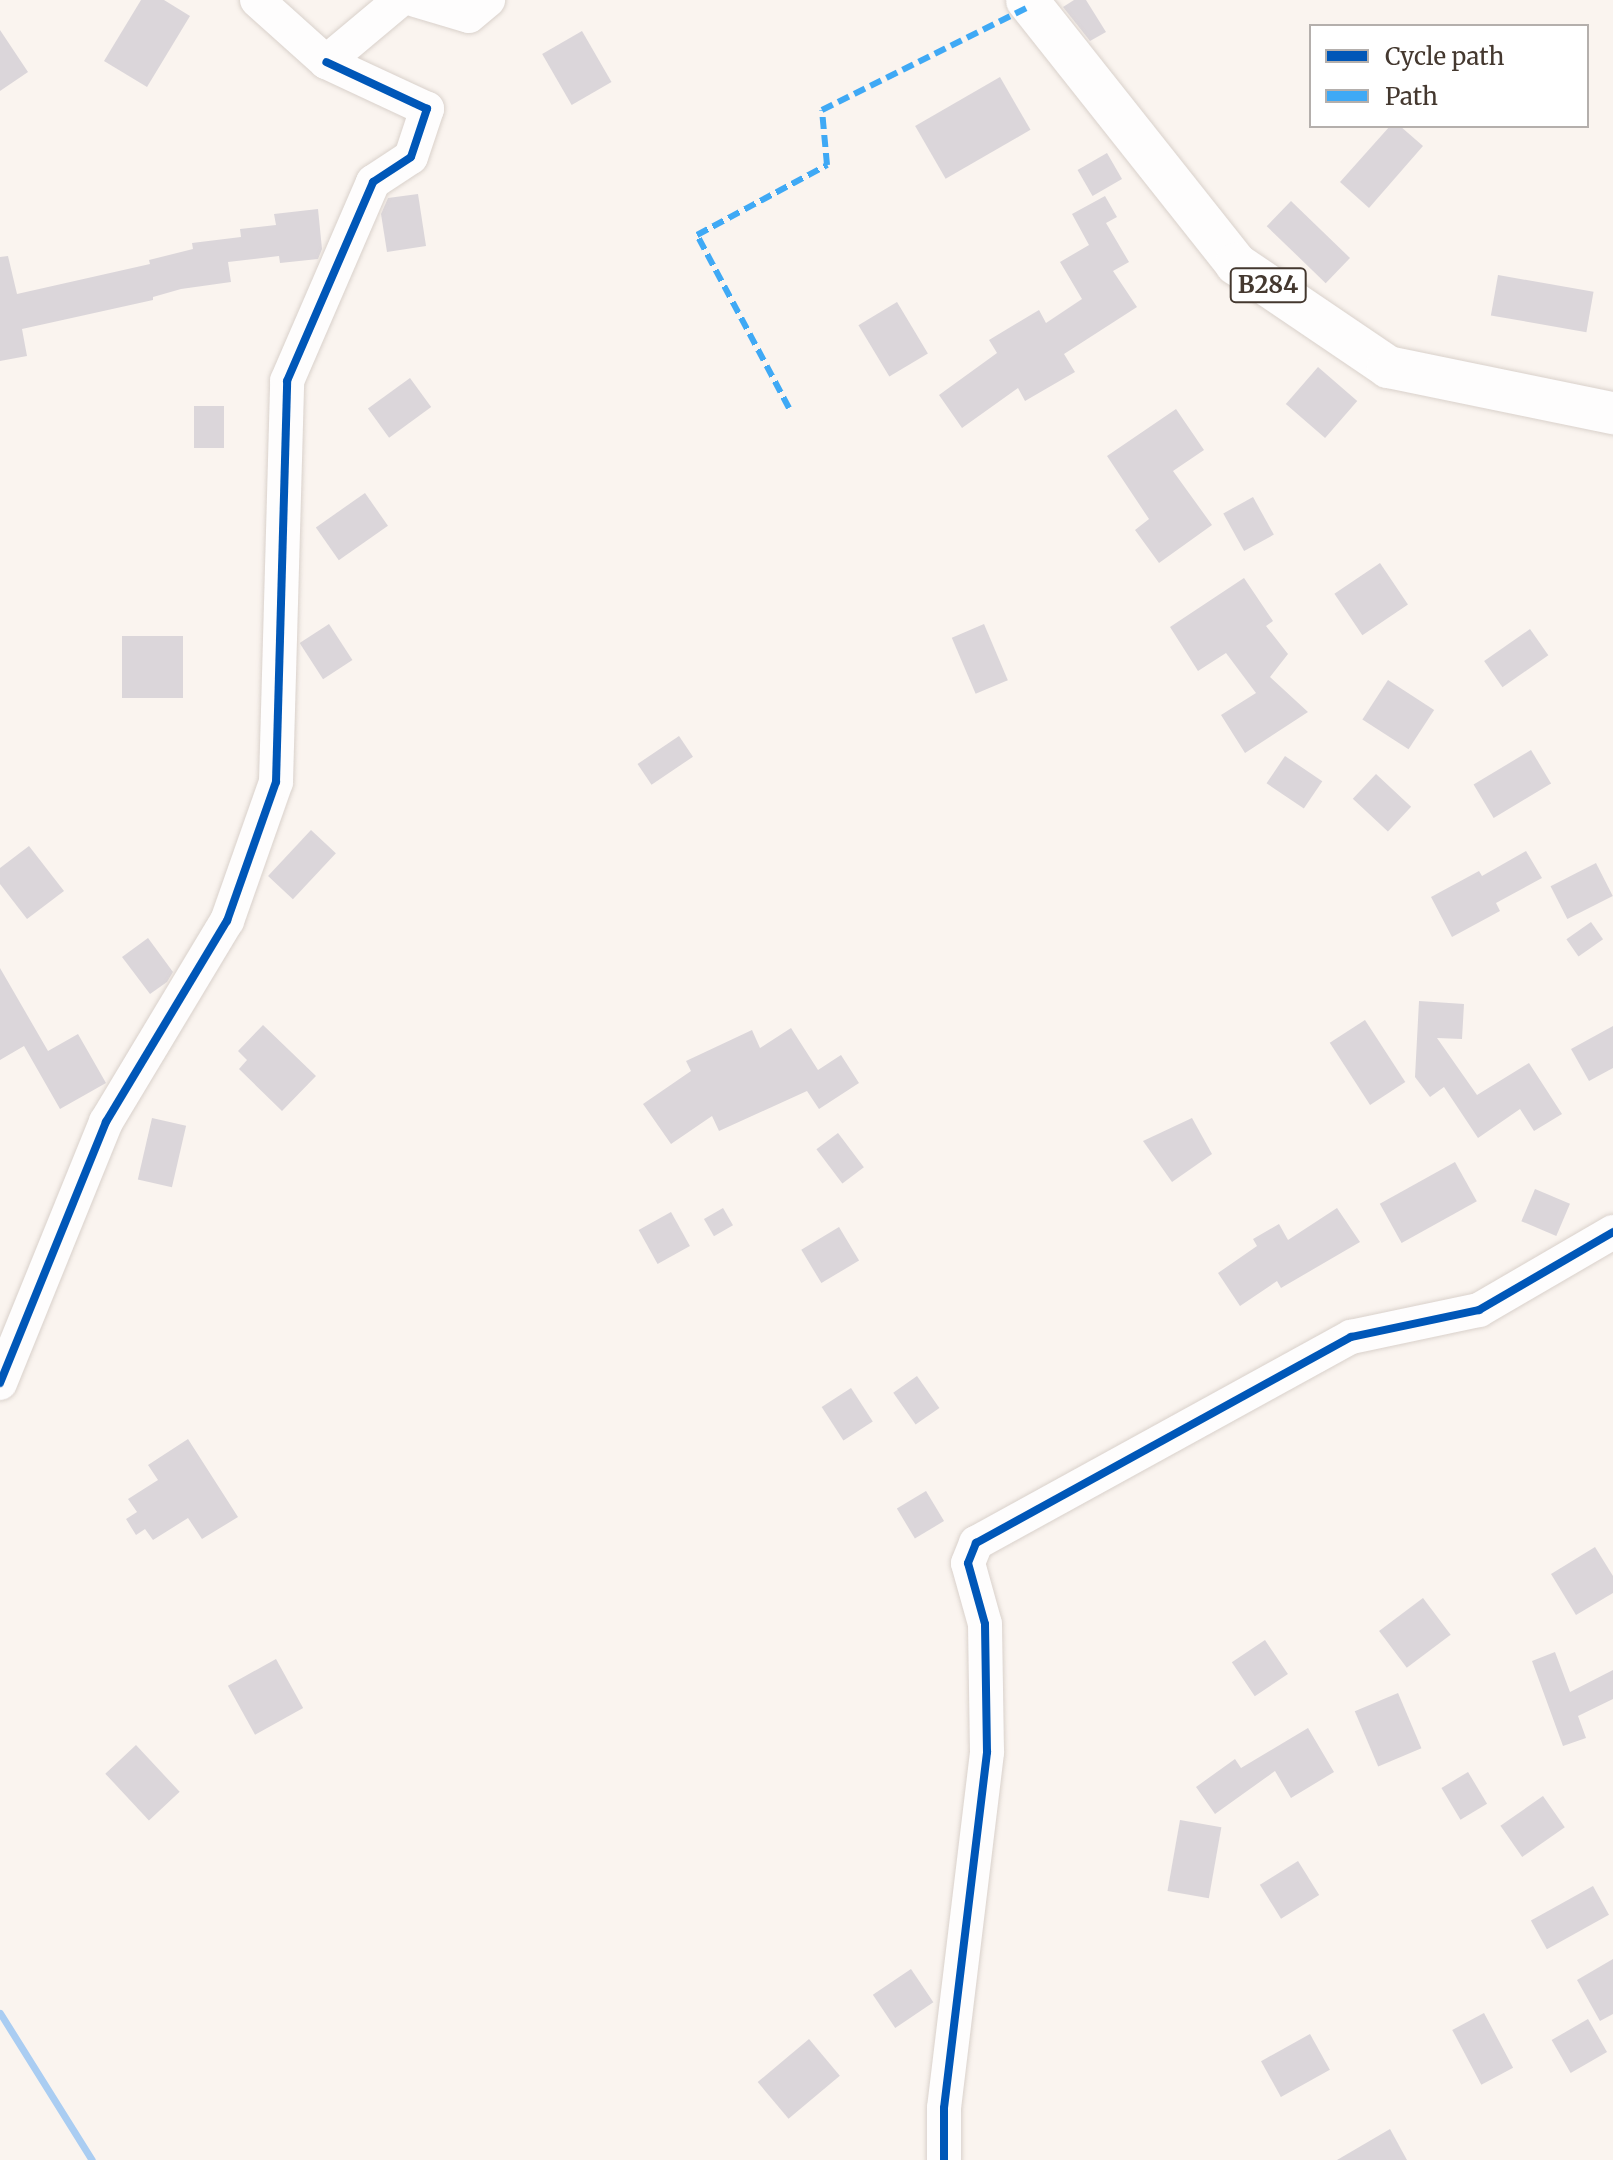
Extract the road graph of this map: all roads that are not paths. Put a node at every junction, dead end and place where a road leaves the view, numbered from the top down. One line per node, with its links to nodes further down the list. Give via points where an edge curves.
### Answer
1 (257, 0): 6 (street)
2 (400, 0): 6 (street)
3 (415, 0): 4 (street, via 469,16)
4 (488, 0)
5 (1027, 0): 7 (main road, B284, via 1236,264 1388,367)
6 (326, 62): 9 (street, via 427,109 411,157 373,182 287,381 276,782 227,921 106,1122)
7 (1613, 413)
8 (1613, 1232): 10 (street, via 1479,1310 1351,1337 976,1543 968,1563 985,1624 987,1752 944,2108)
9 (0, 1383)
10 (944, 2160)

